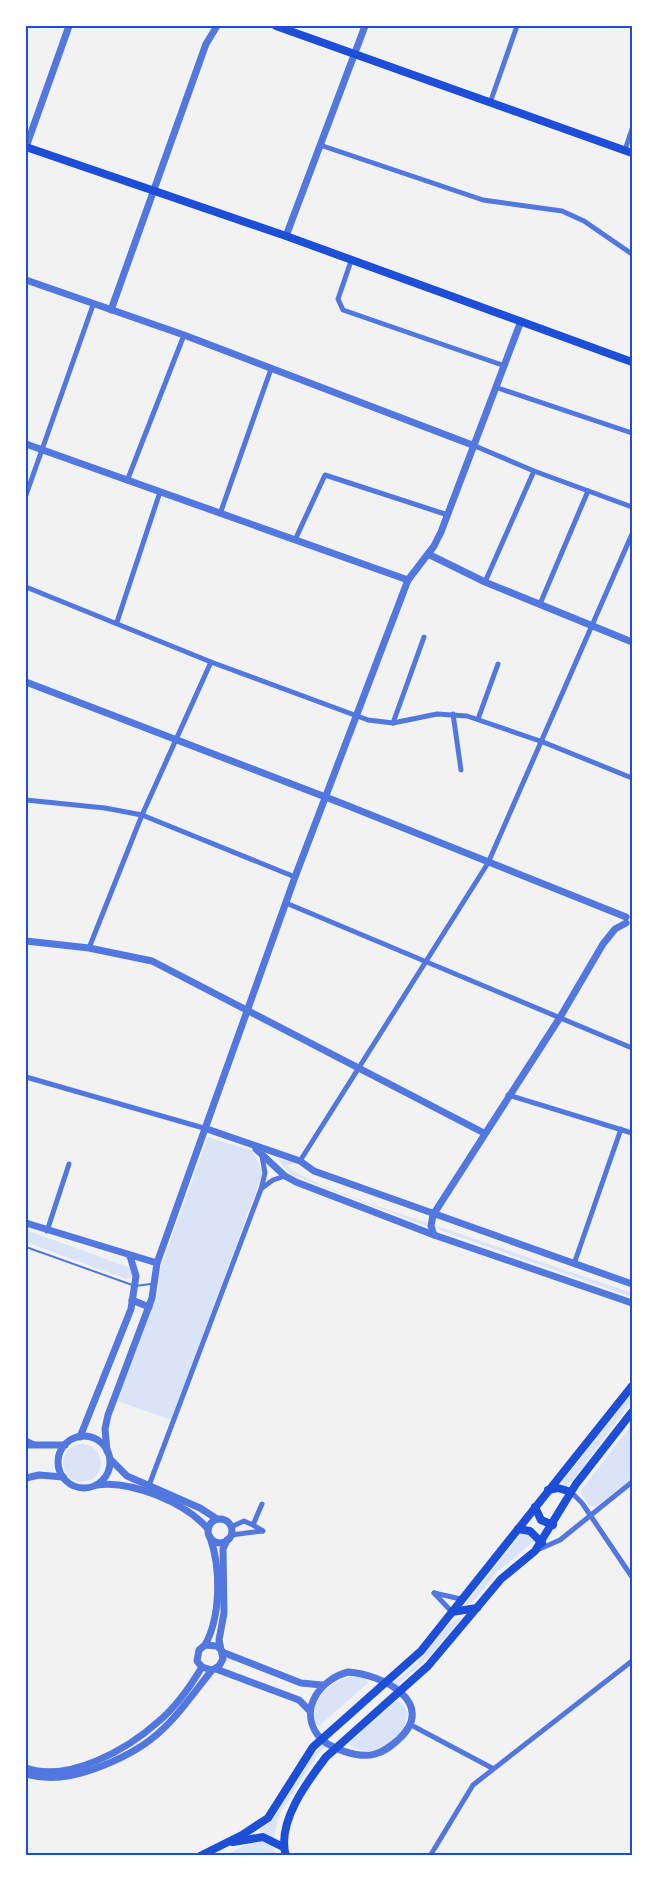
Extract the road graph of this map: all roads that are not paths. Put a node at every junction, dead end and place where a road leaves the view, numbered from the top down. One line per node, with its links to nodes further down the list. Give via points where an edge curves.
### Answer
1 (69, 26): 10 (street)
2 (217, 26): 12 (street, via 206,44)
3 (276, 26): 6 (main road)
4 (365, 26): 6 (street)
5 (517, 26): 7 (street)
6 (355, 54): 7 (main road); 9 (street)
7 (490, 103): 11 (main road)
8 (633, 129): 11 (street)
9 (320, 145): 13 (street); 14 (street, via 483,200 562,211)
10 (26, 147): 12 (main road)
11 (629, 151)
12 (153, 190): 13 (main road); 18 (street)
13 (286, 236): 15 (main road)
14 (633, 254)
15 (351, 261): 19 (main road); 22 (street, via 338,298 343,310)
16 (26, 280): 17 (street)
17 (93, 305): 18 (street); 28 (street)
18 (111, 310): 20 (street)
19 (521, 321): 21 (main road); 22 (street)
20 (184, 335): 23 (street); 30 (street)
21 (633, 362)
22 (505, 366): 24 (street)
23 (271, 369): 27 (street); 35 (street)
24 (498, 388): 25 (street); 27 (street)
25 (633, 433)
26 (26, 444): 28 (street)
27 (475, 446): 29 (street); 36 (street)
28 (41, 450): 30 (street); 33 (street)
29 (534, 471): 31 (street); 41 (street)
30 (127, 481): 32 (street)
31 (588, 491): 34 (street); 43 (street)
32 (160, 492): 35 (street); 44 (street)
33 (26, 495)
34 (633, 507)
35 (220, 514): 38 (street)
36 (448, 514): 38 (street, via 325,475); 39 (street)
37 (633, 534): 45 (street)
38 (295, 540): 40 (street)
39 (428, 555): 40 (street); 41 (street)
40 (408, 580): 52 (street)
41 (485, 582): 43 (street)
42 (26, 587): 44 (street)
43 (540, 604): 45 (street)
44 (117, 622): 48 (street)
45 (592, 626): 47 (street); 56 (street)
46 (424, 637): 54 (street)
47 (633, 642)
48 (211, 662): 52 (street); 55 (street)
49 (498, 664): 53 (street)
50 (26, 682): 55 (street)
51 (453, 714): 53 (street); 54 (street); 57 (street)
52 (355, 716): 54 (street); 59 (street)
53 (478, 720): 56 (street)
54 (393, 723)
55 (178, 740): 59 (street); 61 (street)
56 (543, 742): 58 (street); 62 (street)
57 (461, 770)
58 (633, 778)
59 (325, 797): 62 (street); 63 (street)
60 (26, 800): 61 (street)
61 (142, 815): 63 (street); 67 (street)
62 (488, 863): 65 (street); 68 (street)
63 (295, 877): 64 (street)
64 (286, 903): 68 (street); 69 (street)
65 (629, 920): 70 (street, via 603,944)
66 (26, 941): 67 (street)
67 (89, 948): 69 (street, via 152,961)
68 (424, 963): 70 (street); 72 (street)
69 (248, 1011): 72 (street); 75 (street)
70 (559, 1019): 71 (street); 74 (street)
71 (633, 1048)
72 (358, 1070): 77 (street); 81 (street)
73 (26, 1077): 75 (street)
74 (508, 1095): 76 (street); 77 (street)
75 (207, 1129): 79 (street); 91 (street)
76 (621, 1129): 78 (street); 92 (street)
77 (484, 1133): 85 (street)
78 (633, 1133)
79 (255, 1148): 80 (street); 81 (street)
80 (262, 1155): 83 (street); 84 (street, via 265,1173)
81 (300, 1161): 85 (street, via 314,1171)
82 (69, 1164): 87 (street)
83 (285, 1176): 84 (street); 88 (street)
84 (261, 1189): 111 (street)
85 (434, 1215): 88 (street); 92 (street)
86 (26, 1223): 87 (street)
87 (47, 1231): 90 (street)
88 (434, 1235): 97 (street)
89 (26, 1247): 95 (lane)
90 (130, 1256): 91 (street); 95 (street)
91 (157, 1263): 93 (street)
92 (574, 1264): 94 (street)
93 (156, 1281): 95 (lane); 98 (street)
94 (633, 1284)
95 (135, 1286): 96 (street)
96 (132, 1300): 98 (street); 101 (street)
97 (633, 1303)
98 (149, 1307): 106 (street, via 108,1415)
99 (633, 1386): 112 (main road)
100 (633, 1412): 113 (main road)
101 (80, 1437): 105 (street); 106 (street, via 99,1441)
102 (26, 1440): 103 (street)
103 (34, 1444): 104 (street); 105 (street)
104 (26, 1445)
105 (65, 1445): 107 (street, via 58,1460)
106 (108, 1455): 110 (street, via 107,1473); 111 (street, via 120,1472)
107 (63, 1477): 108 (street); 110 (street, via 74,1486)
108 (26, 1478)
109 (633, 1482): 116 (street)
110 (97, 1485): 111 (street)
111 (148, 1489): 117 (street, via 200,1508); 120 (street, via 188,1511)
112 (548, 1490): 113 (main road); 115 (main road)
113 (571, 1492): 116 (street); 119 (main road)
114 (262, 1504): 118 (street)
115 (535, 1507): 119 (main road, via 541,1520); 121 (main road)
116 (590, 1517): 125 (street, via 551,1546); 126 (street)
117 (217, 1519): 120 (street); 122 (street, via 226,1521)
118 (253, 1525): 122 (street, via 244,1521); 122 (street, via 263,1532)
119 (554, 1525): 124 (main road)
120 (208, 1529): 123 (street)
121 (518, 1529): 124 (main road, via 530,1531); 127 (main road)
122 (230, 1534): 123 (street, via 216,1542); 131 (street, via 223,1549 224,1613 219,1640)
123 (210, 1537): 130 (street, via 216,1599 213,1628)
124 (542, 1543): 125 (main road)
125 (535, 1551): 128 (main road, via 501,1579)
126 (633, 1576)
127 (461, 1599): 129 (main road); 129 (street, via 434,1593)
128 (477, 1608): 129 (main road); 137 (main road, via 442,1652)
129 (452, 1612): 135 (main road, via 421,1651)
130 (206, 1645): 131 (street, via 217,1646); 133 (street, via 197,1653)
131 (222, 1652): 134 (street, via 222,1663); 136 (street, via 301,1683)
132 (633, 1661): 143 (street)
133 (202, 1667): 134 (street); 142 (street, via 173,1708 127,1745 66,1769 44,1772)
134 (214, 1669): 138 (street, via 299,1700); 144 (street, via 176,1718 139,1750 62,1778)
135 (386, 1682): 136 (street, via 348,1672); 137 (street); 140 (main road)
136 (322, 1685): 138 (street)
137 (400, 1692): 139 (street, via 411,1706); 141 (main road)
138 (310, 1711): 140 (street, via 313,1728)
139 (411, 1725): 141 (street, via 376,1754); 143 (street)
140 (321, 1739): 141 (street); 145 (main road, via 268,1818)
141 (336, 1748): 146 (main road, via 315,1771 293,1809 287,1822)
142 (26, 1768)
143 (492, 1768): 148 (street, via 464,1796)
144 (26, 1774)
145 (226, 1843): 146 (main road, via 263,1837); 147 (main road)
146 (284, 1851)
147 (199, 1855)
148 (430, 1856)

